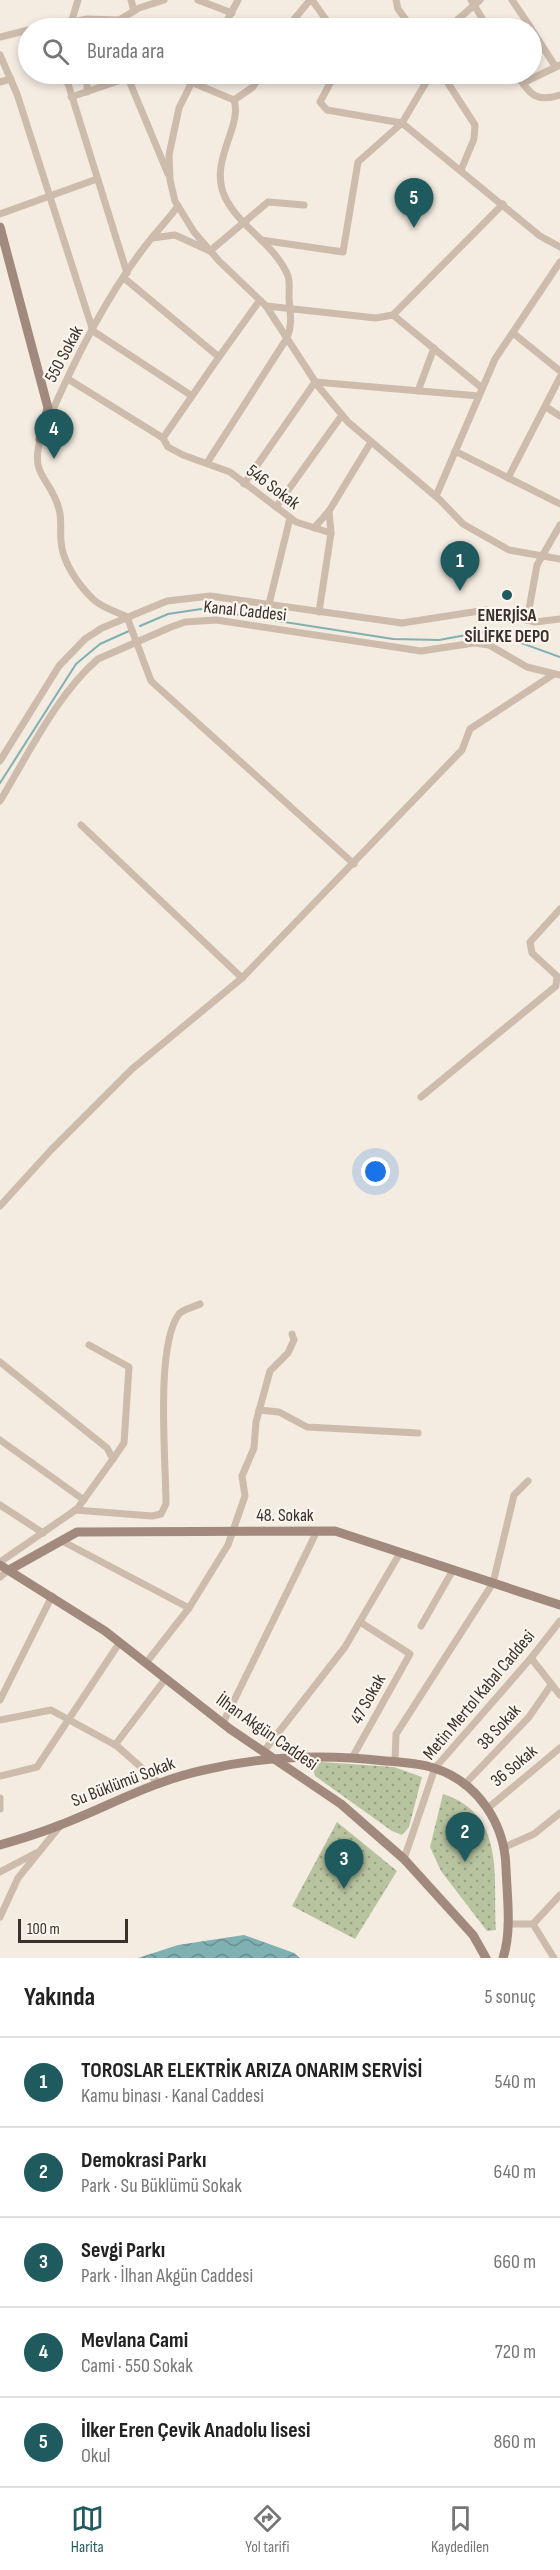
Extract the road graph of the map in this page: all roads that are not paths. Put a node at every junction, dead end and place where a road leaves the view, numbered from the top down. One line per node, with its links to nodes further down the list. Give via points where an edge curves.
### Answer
1 (78, 0): 12 (street)
2 (131, 0): 10 (street)
3 (164, 0): 10 (street)
4 (198, 0): 11 (street)
5 (238, 0): 11 (street)
6 (311, 0): 15 (street); 16 (street)
7 (396, 0): 17 (street)
8 (512, 0): 20 (street)
9 (475, 2): 18 (street); 19 (street)
10 (134, 11): 13 (street)
11 (232, 13): 14 (street)
12 (74, 18)
13 (122, 18)
14 (229, 18)
15 (296, 18)
16 (324, 18)
17 (405, 18)
18 (458, 18)
19 (483, 18)
20 (524, 18)
21 (18, 32): 22 (street)
22 (0, 37)
23 (542, 44): 25 (street)
24 (0, 55): 27 (street)
25 (558, 65): 26 (street)
26 (542, 73)
27 (11, 79): 28 (street); 48 (street)
28 (0, 82)
29 (68, 84): 42 (street)
30 (87, 84): 40 (street)
31 (110, 84): 40 (street)
32 (130, 84): 47 (street)
33 (190, 84): 47 (street, via 179,108 169,154)
34 (196, 84): 43 (street)
35 (255, 84): 43 (street)
36 (329, 84): 44 (street, via 320,102 327,110)
37 (425, 84): 44 (street)
38 (448, 84): 45 (street, via 475,125 474,139)
39 (524, 84): 41 (street, via 536,98)
40 (87, 92): 42 (street)
41 (560, 95)
42 (71, 97): 46 (street)
43 (234, 100): 53 (street, via 237,110 223,150 220,175 225,197)
44 (402, 123): 45 (street); 56 (street, via 358,162 343,252)
45 (461, 170): 49 (street)
46 (97, 179): 48 (street); 60 (street)
47 (170, 180): 51 (street)
48 (52, 196): 52 (street); 64 (street)
49 (503, 204): 57 (street, via 540,236); 63 (street)
50 (304, 205): 53 (street, via 268,202)
51 (178, 206): 55 (street, 550 Sokak); 58 (street)
52 (0, 214)
53 (243, 222): 56 (street); 58 (street)
54 (0, 226): 81 (main road, via 48,408)
55 (152, 238): 58 (street, via 175,235); 60 (street, 550 Sokak)
56 (261, 240): 62 (street, via 288,277)
57 (560, 247)
58 (210, 251): 61 (street)
59 (560, 262): 65 (street)
60 (125, 276): 64 (street, 550 Sokak); 68 (street)
61 (263, 303): 62 (street); 66 (street); 68 (street)
62 (290, 308): 63 (street, via 376,318); 66 (street, via 293,324)
63 (393, 315): 67 (street)
64 (93, 331): 71 (street, 550 Sokak); 75 (street)
65 (513, 333): 69 (street); 73 (street)
66 (287, 338): 72 (street); 84 (street)
67 (434, 348): 73 (street); 74 (street)
68 (219, 357): 75 (street)
69 (560, 371)
70 (560, 377): 77 (street)
71 (68, 379): 80 (street, 546 Sokak); 81 (street, 550 Sokak)
72 (315, 382): 74 (street); 78 (street); 86 (street)
73 (482, 388): 76 (street)
74 (417, 391): 76 (street)
75 (192, 396): 80 (street)
76 (479, 396): 83 (street)
77 (546, 407): 79 (street); 85 (street)
78 (342, 415): 82 (street); 89 (street)
79 (560, 416)
80 (163, 438): 84 (street, 546 Sokak, via 168,447)
81 (40, 439): 99 (street, 550 Sokak, via 36,459 39,473 54,493 60,512 61,543 68,566 95,601)
82 (371, 442): 87 (street); 90 (street)
83 (455, 451): 85 (street); 87 (street)
84 (207, 463): 86 (street, 546 Sokak, via 230,472)
85 (508, 478): 88 (street)
86 (244, 484): 89 (street, 546 Sokak)
87 (436, 496): 95 (street, via 463,524 498,546)
88 (560, 504)
89 (276, 507): 91 (street, 546 Sokak)
90 (329, 511): 93 (street); 94 (street)
91 (290, 518): 93 (street, 546 Sokak); 97 (street)
92 (560, 525): 95 (street)
93 (314, 528): 94 (street, 546 Sokak)
94 (331, 533): 98 (street)
95 (542, 556): 96 (street); 101 (street)
96 (560, 559)
97 (269, 604): 98 (street); 99 (street, via 210,596 182,597)
98 (319, 612): 101 (street, via 402,622 486,610)
99 (127, 617): 102 (street); 104 (street, via 102,628 69,654)
100 (560, 619): 101 (street)
101 (527, 620)
102 (136, 643): 103 (street, Kanal Caddesi, via 185,622 216,620 421,651 474,643 489,645 527,667); 105 (street, Kanal Caddesi, via 98,659 86,669); 107 (street, via 151,681)
103 (557, 674): 107 (street, via 470,729 462,750)
104 (0, 761)
105 (0, 801)
106 (81, 825): 109 (street)
107 (354, 864): 109 (street)
108 (560, 909): 110 (street, via 530,942 532,953 557,976 556,986)
109 (242, 978): 111 (street, via 132,1069)
110 (421, 1098)
111 (0, 1206)
112 (200, 1304): 123 (street, via 181,1312 171,1330 165,1366 166,1504 161,1514)
113 (292, 1334): 116 (street, via 294,1340 288,1353 270,1371)
114 (89, 1345): 119 (street, via 129,1367 124,1443)
115 (0, 1362): 119 (street, via 107,1449)
116 (259, 1410): 117 (street, via 279,1412 307,1427); 125 (street, via 254,1448 242,1476 245,1496)
117 (418, 1433)
118 (0, 1440): 121 (street)
119 (113, 1459): 121 (street)
120 (528, 1481): 132 (street, via 514,1495)
121 (84, 1500): 123 (street)
122 (0, 1504): 126 (street)
123 (75, 1510): 126 (street)
124 (317, 1531): 125 (main road, 48. Sokak); 128 (main road, 48. Sokak, via 335,1531); 148 (street)
125 (233, 1532): 127 (main road, 48. Sokak, via 77,1532); 135 (street)
126 (42, 1533): 129 (street)
127 (62, 1540): 129 (main road, 48. Sokak); 135 (street)
128 (400, 1553): 130 (main road, 48. Sokak); 137 (street)
129 (3, 1566): 131 (street); 133 (main road, İlhan Akgün Caddesi)
130 (453, 1570): 132 (main road, 48. Sokak); 138 (street)
131 (0, 1577)
132 (493, 1583): 134 (main road, 48. Sokak); 154 (street, via 396,1734)
133 (52, 1596): 139 (main road, İlhan Akgün Caddesi); 145 (street)
134 (560, 1605)
135 (189, 1608): 141 (street)
136 (560, 1621): 140 (street, Metin Mertol Kabal Caddesi)
137 (360, 1622): 151 (street); 153 (street, 47 Sokak, via 410,1654)
138 (421, 1626)
139 (120, 1642): 141 (main road, İlhan Akgün Caddesi); 146 (street)
140 (531, 1658): 143 (street); 155 (street, Metin Mertol Kabal Caddesi)
141 (146, 1663): 142 (main road, İlhan Akgün Caddesi)
142 (166, 1678): 148 (main road, İlhan Akgün Caddesi); 149 (street)
143 (551, 1685): 144 (street); 158 (street, 38 Sokak, via 529,1717)
144 (560, 1695)
145 (0, 1700)
146 (69, 1719): 147 (street, via 51,1710); 149 (street); 156 (street, via 37,1767)
147 (0, 1720)
148 (223, 1723): 151 (main road, İlhan Akgün Caddesi)
149 (115, 1745): 157 (street)
150 (560, 1748): 160 (street, 36 Sokak)
151 (264, 1751): 152 (main road, İlhan Akgün Caddesi)
152 (276, 1758): 153 (main road, Su Büklümü Sokak); 157 (main road, Su Büklümü Sokak, via 204,1770); 167 (main road, İlhan Akgün Caddesi, via 341,1804)
153 (352, 1758): 154 (main road, Su Büklümü Sokak)
154 (395, 1762): 155 (main road, Su Büklümü Sokak)
155 (435, 1768): 158 (main road, Su Büklümü Sokak); 167 (street, Metin Mertol Kabal Caddesi)
156 (0, 1776)
157 (159, 1783): 163 (main road, Su Büklümü Sokak)
158 (464, 1785): 160 (main road, Su Büklümü Sokak)
159 (0, 1798): 161 (street)
160 (488, 1808): 165 (main road, Su Büklümü Sokak)
161 (0, 1809)
162 (560, 1813): 165 (street, via 534,1834)
163 (62, 1825): 164 (main road, Su Büklümü Sokak); 166 (street)
164 (0, 1845)
165 (505, 1847): 171 (main road, Su Büklümü Sokak)
166 (41, 1850): 168 (street); 170 (street, via 18,1878)
167 (404, 1859): 173 (main road, İlhan Akgün Caddesi, via 473,1935)
168 (0, 1872)
169 (560, 1894): 172 (street)
170 (0, 1917)
171 (507, 1924): 172 (street); 174 (main road, Su Büklümü Sokak)
172 (532, 1924): 175 (street)
173 (486, 1958)
174 (503, 1958)
175 (554, 1958)

